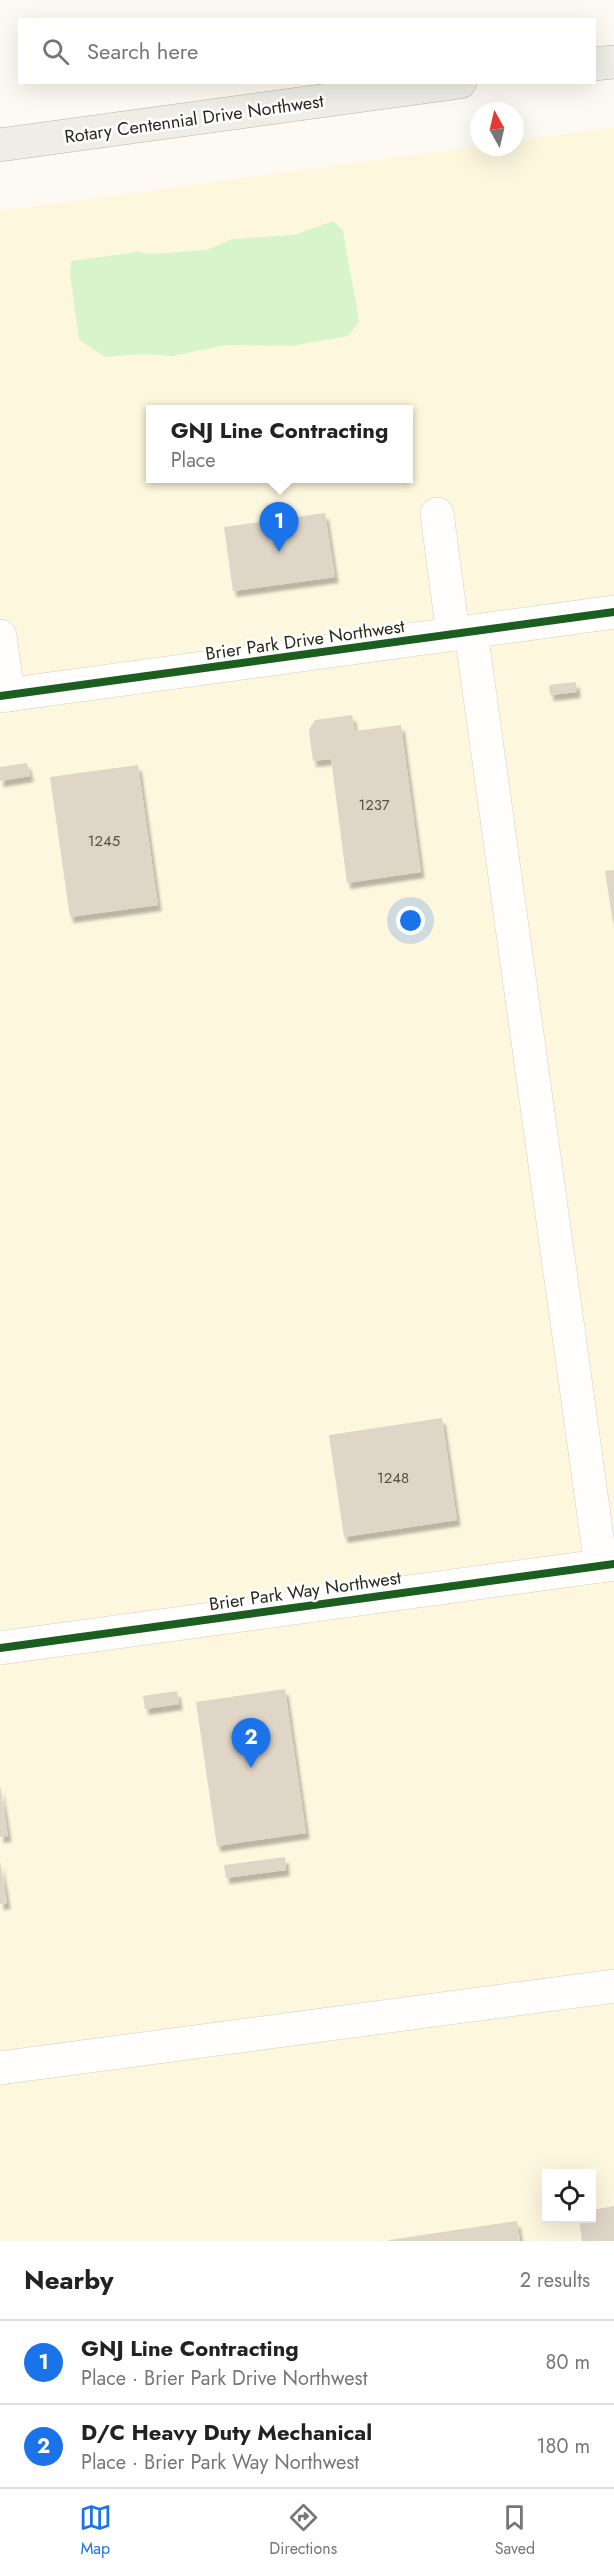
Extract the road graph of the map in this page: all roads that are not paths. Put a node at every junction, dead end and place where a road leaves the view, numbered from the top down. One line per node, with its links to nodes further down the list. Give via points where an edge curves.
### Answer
1 (614, 62): 2 (main road)
2 (596, 64)
3 (445, 84): 4 (main road, Rotary Centennial Drive Northwest)
4 (0, 145)
5 (436, 514): 7 (street)
6 (614, 612): 7 (street, Brier Park Drive Northwest)
7 (462, 633): 9 (street, Brier Park Drive Northwest); 10 (street)
8 (0, 636): 9 (street)
9 (4, 696)
10 (608, 1565): 11 (street, Brier Park Way Northwest)
11 (0, 1648)
12 (614, 1986): 13 (street)
13 (0, 2068)

